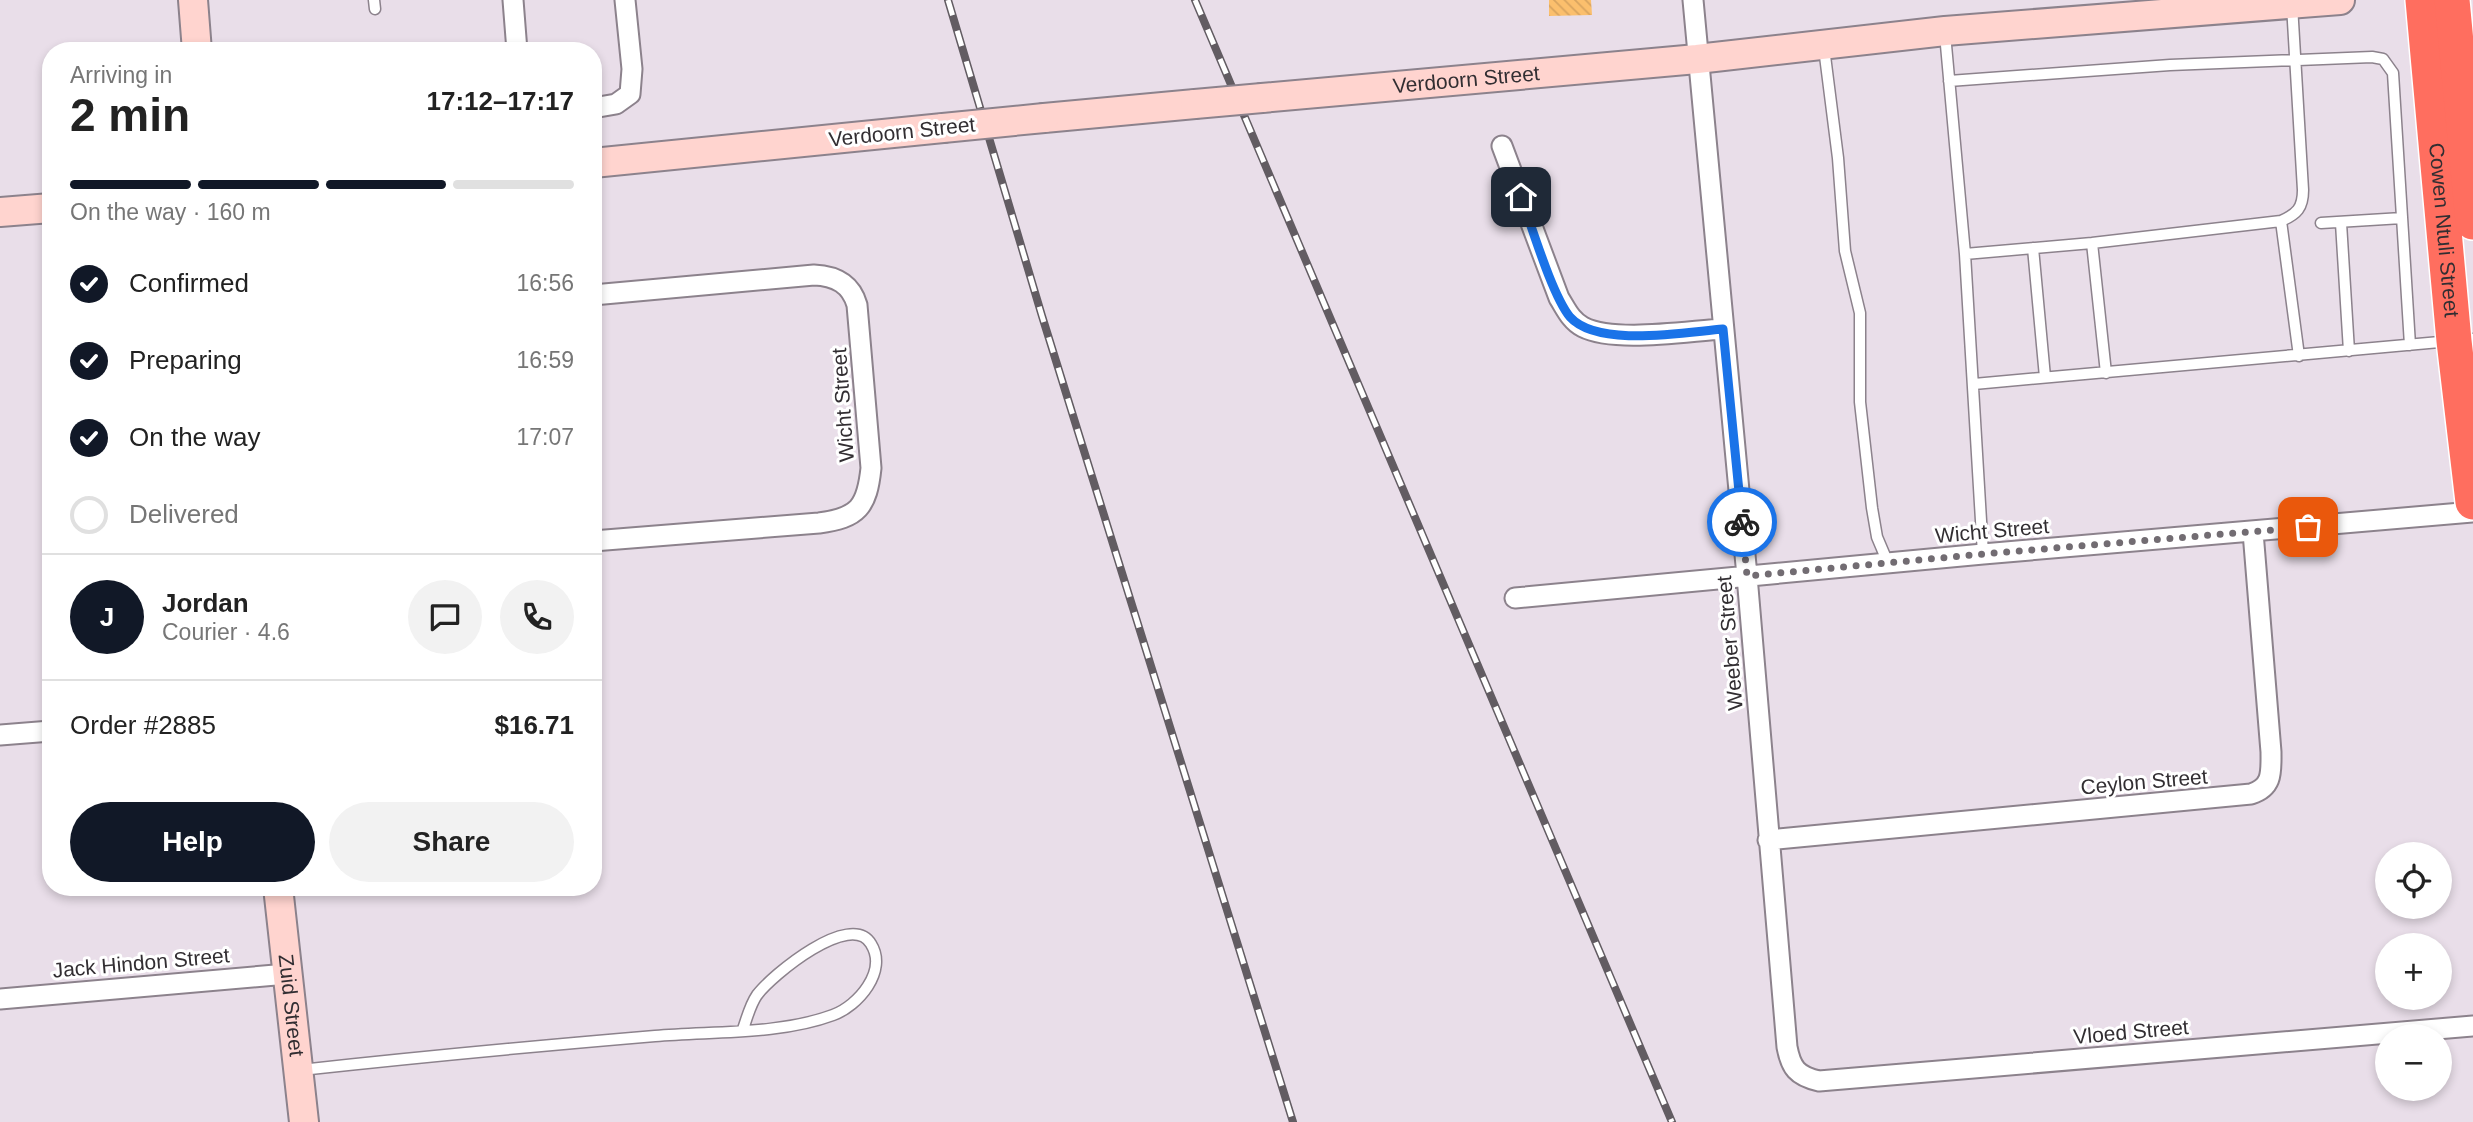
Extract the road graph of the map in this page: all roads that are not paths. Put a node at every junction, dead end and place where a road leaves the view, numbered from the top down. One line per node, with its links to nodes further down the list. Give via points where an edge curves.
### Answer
1 (193, 0): 11 (street)
2 (513, 0): 12 (street)
3 (625, 0): 17 (street, via 630,94)
4 (1693, 0): 14 (street, Weeber Street)
5 (2340, 0): 9 (street, Verdoorn Street)
6 (2423, 0): 32 (highway, Cowen Ntuli Street)
7 (2452, 0): 24 (highway, Cowen Ntuli Street)
8 (2207, 5): 9 (street, Verdoorn Street); 10 (street, Verdoorn Street)
9 (2292, 5): 15 (lane)
10 (1945, 31): 13 (street, Verdoorn Street); 16 (lane)
11 (196, 42)
12 (516, 42)
13 (1824, 44): 14 (street, Verdoorn Street); 44 (lane, via 1845,251 1860,313 1860,402 1872,508)
14 (1697, 58): 19 (street, Verdoorn Street, bridge); 31 (street, Weeber Street)
15 (2295, 60): 16 (lane); 22 (lane, via 2372,57 2389,65); 23 (lane, via 2303,199 2295,215)
16 (1949, 81): 29 (lane)
17 (602, 106)
18 (1502, 146): 31 (street, via 1570,317 1582,326 1617,335)
19 (602, 162)
20 (42, 209): 21 (street)
21 (0, 212)
22 (2402, 218): 26 (lane); 33 (lane)
23 (2281, 221): 27 (lane); 35 (lane)
24 (2473, 222)
25 (2321, 223): 26 (lane)
26 (2341, 223): 34 (lane)
27 (2092, 243): 28 (lane); 36 (lane)
28 (2033, 248): 29 (lane); 37 (lane)
29 (1965, 254): 38 (lane)
30 (602, 294): 42 (street, Wicht Street, via 814,275 843,282 857,305 871,468 862,504 844,519)
31 (1723, 329): 45 (street, Weeber Street)
32 (2464, 340): 33 (lane); 39 (highway, Cowen Ntuli Street)
33 (2410, 345): 34 (lane)
34 (2349, 351): 35 (lane)
35 (2299, 356): 36 (lane)
36 (2106, 373): 37 (lane)
37 (2045, 377): 38 (lane)
38 (1973, 384): 43 (lane)
39 (2473, 502)
40 (2473, 512): 41 (street, Wicht Street)
41 (2253, 532): 43 (street, Wicht Street); 49 (street, Ceylon Street, via 2271,752 2266,788 2251,794)
42 (602, 540)
43 (1983, 554): 44 (street, Wicht Street)
44 (1888, 563): 45 (street, Wicht Street)
45 (1747, 576): 46 (street, Wicht Street); 49 (street, Weeber Street)
46 (1515, 598)
47 (42, 731): 48 (street)
48 (0, 735)
49 (1768, 840): 56 (street, Weeber Street, via 1787,1047)
50 (279, 896): 51 (street, Zuid Street)
51 (287, 974): 52 (street, Jack Hindon Street); 55 (street, Zuid Street)
52 (0, 999)
53 (2473, 1026): 56 (street, Vloed Street, via 1819,1081)
54 (743, 1029): 54 (lane, via 757,995 809,952 843,935 870,941 875,968 854,1004 836,1014 790,1026); 55 (lane, via 481,1050)
55 (298, 1071): 57 (street, Zuid Street)
56 (1795, 1072)
57 (304, 1122)

